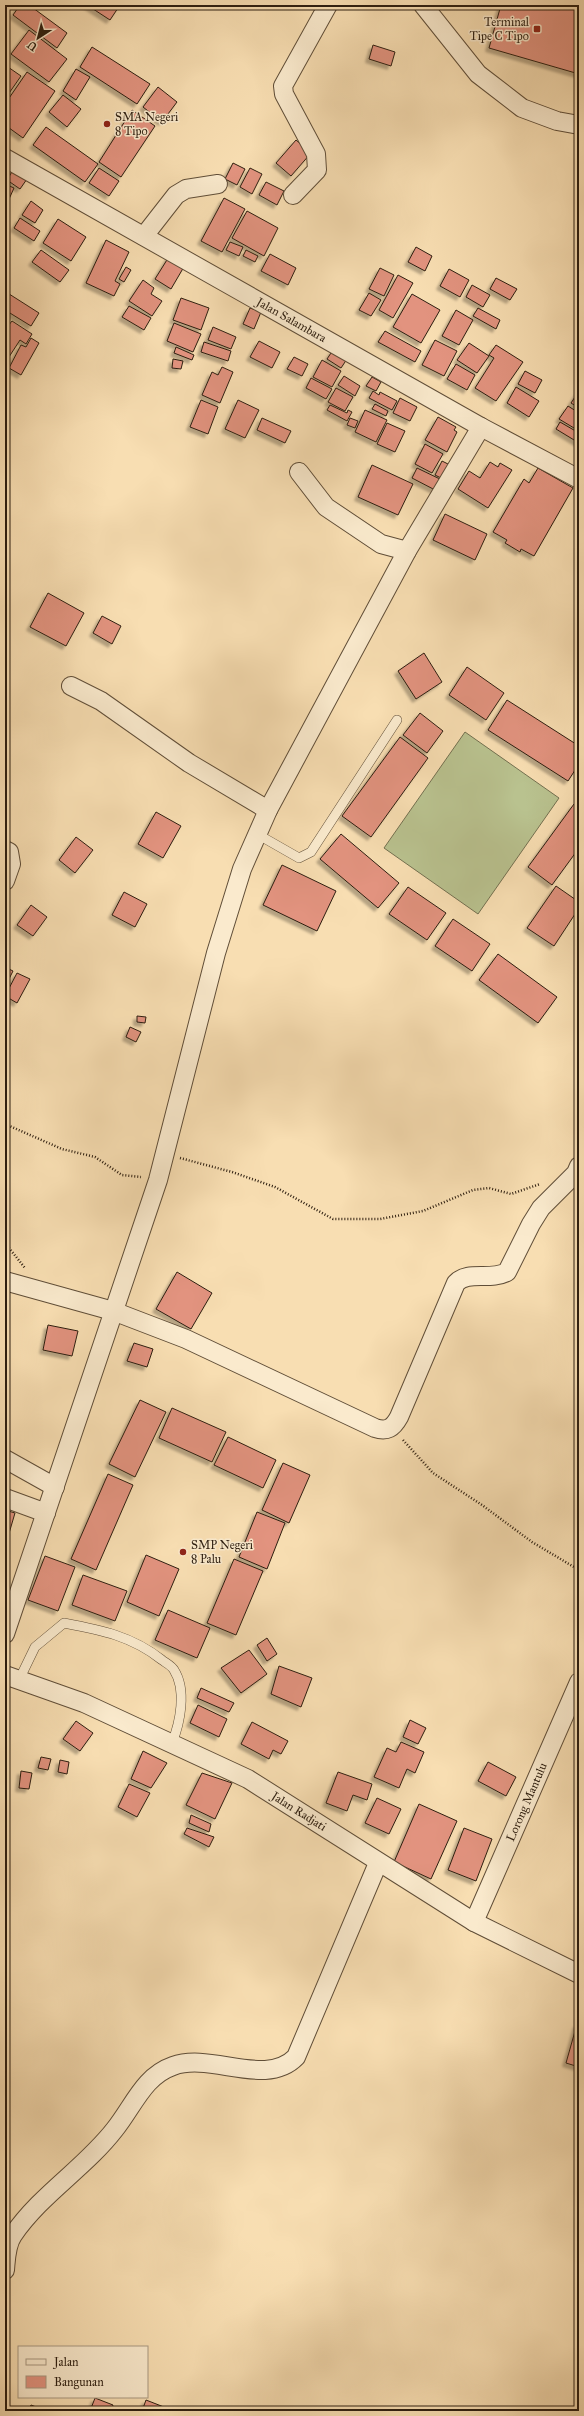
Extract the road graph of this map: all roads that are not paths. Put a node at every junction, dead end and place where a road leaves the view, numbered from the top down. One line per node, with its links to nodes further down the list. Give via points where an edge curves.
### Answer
1 (328, 5): 6 (street, via 283,86 284,94 316,154 317,170)
2 (423, 5): 3 (street, via 478,74 522,108 557,121)
3 (579, 124)
4 (5, 158): 7 (street, Jalan Salambara)
5 (218, 184): 7 (street, via 186,189 176,195)
6 (293, 194)
7 (144, 236): 8 (street, Jalan Salambara)
8 (481, 427): 10 (street, Jalan Salambara); 11 (street)
9 (299, 472): 11 (street, via 326,508 380,544)
10 (579, 479)
11 (408, 552): 14 (street)
12 (71, 686): 14 (street, via 101,702 189,763)
13 (397, 720): 15 (lane, via 311,852 299,858)
14 (268, 810): 15 (street)
15 (257, 834): 20 (street, via 242,869 216,953 158,1180)
16 (5, 850): 17 (street, via 9,852 11,864)
17 (5, 881)
18 (579, 1166): 20 (street, via 576,1173 537,1213 507,1272 493,1278 470,1276 456,1283 392,1428 375,1428 186,1339)
19 (5, 1281): 20 (street)
20 (113, 1311): 22 (street)
21 (5, 1459): 22 (street)
22 (55, 1487): 24 (street)
23 (5, 1498): 24 (street)
24 (46, 1513): 25 (street)
25 (5, 1634)
26 (12, 1678): 28 (street, Jalan Radjati, via 84,1703); 28 (lane, via 35,1647 64,1623 111,1632 148,1649 174,1669 181,1692 180,1721)
27 (579, 1682): 30 (street, Lorong Mantulu)
28 (172, 1743): 29 (street, Jalan Radjati, via 248,1779 306,1814)
29 (378, 1863): 30 (street, Jalan Radjati); 32 (street, via 296,2057 286,2065 272,2069 246,2070 206,2061 190,2061 162,2070 145,2084 99,2149 40,2202 11,2237)
30 (474, 1922): 31 (street, Jalan Radjati)
31 (579, 1974)
32 (5, 2270)

